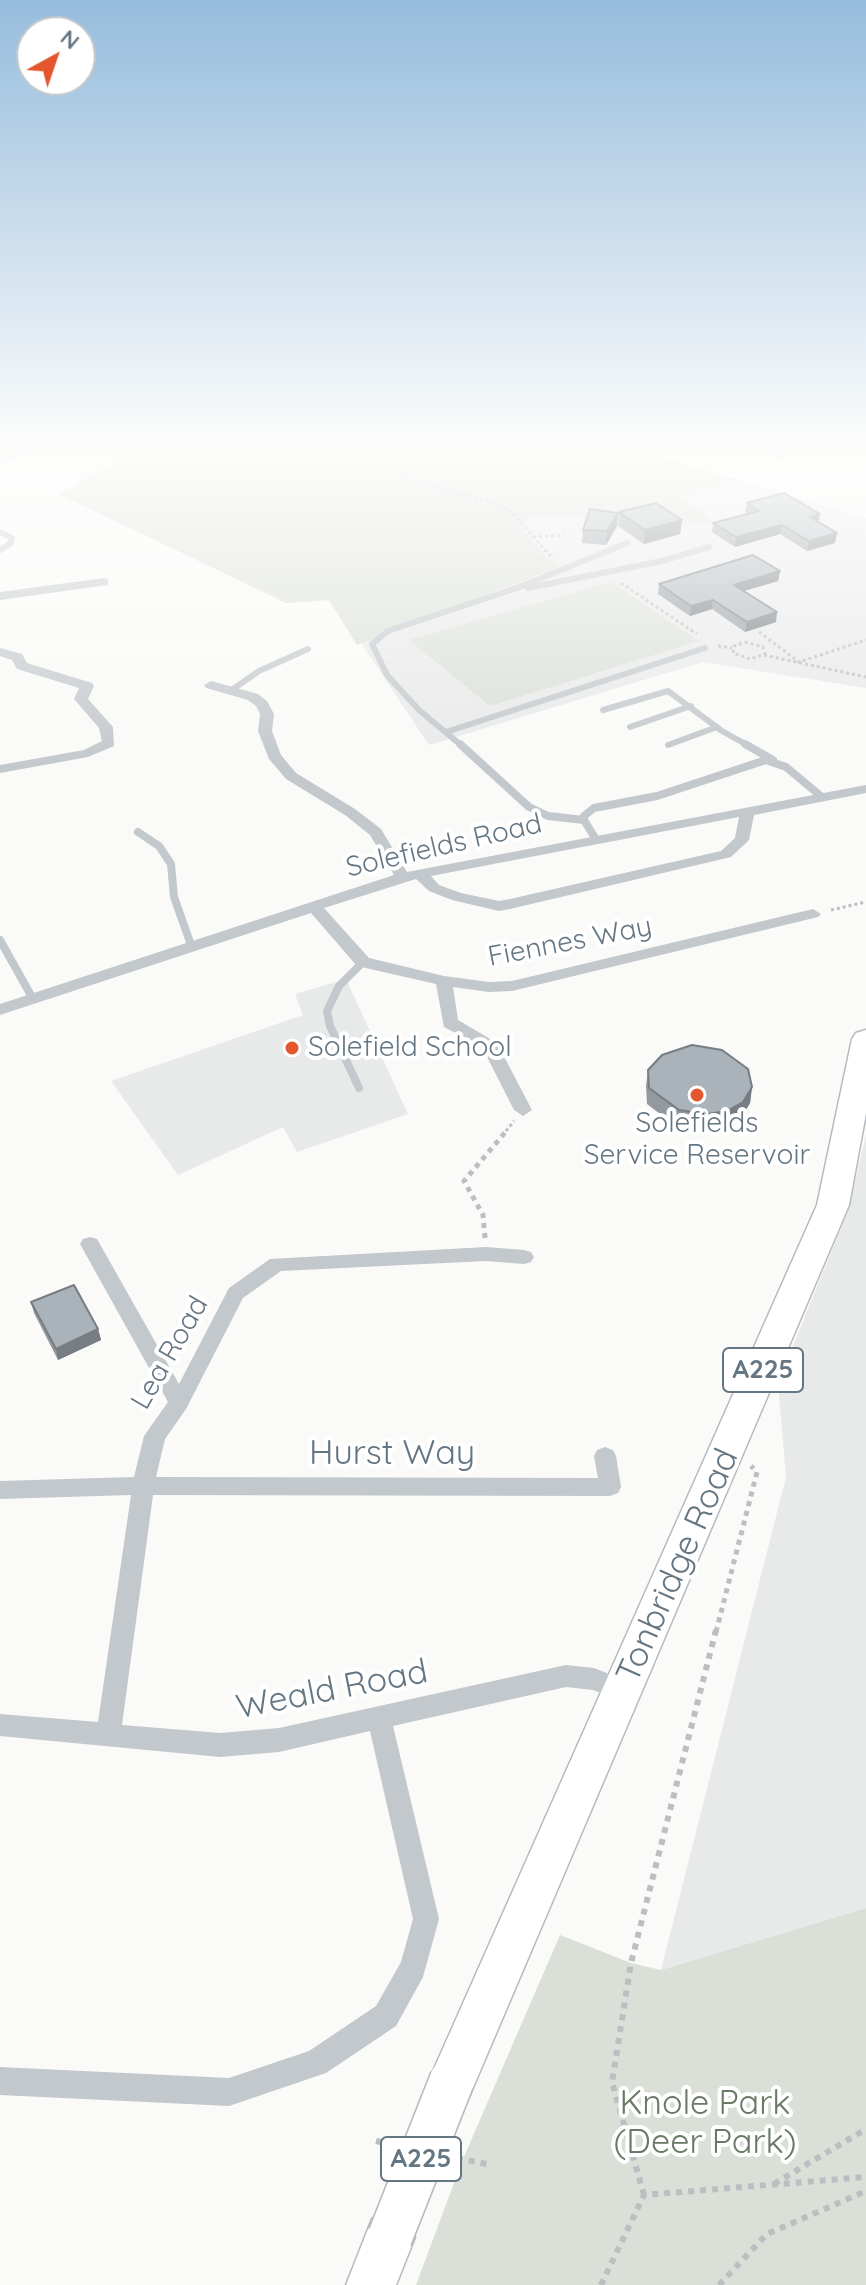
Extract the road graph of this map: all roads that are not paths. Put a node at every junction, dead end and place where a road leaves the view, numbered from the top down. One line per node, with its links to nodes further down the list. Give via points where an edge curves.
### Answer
1 (594, 557): 4 (lane)
2 (677, 557): 4 (lane)
3 (104, 582): 5 (street)
4 (517, 588): 17 (lane, via 388,631 372,644 387,675)
5 (0, 596)
6 (706, 645): 9 (lane)
7 (308, 649): 12 (lane)
8 (0, 652): 20 (street, via 17,657 22,666 87,686 81,699 106,727 109,743 88,753)
9 (662, 662): 10 (lane); 17 (lane)
10 (673, 667)
11 (211, 685): 12 (street)
12 (233, 689): 27 (street, via 262,704 274,756 291,776 376,832)
13 (691, 706): 14 (lane, via 676,694 660,691); 15 (lane); 16 (lane)
14 (603, 710)
15 (630, 727)
16 (717, 727): 18 (lane); 19 (lane)
17 (446, 732): 24 (lane, via 529,807 548,816)
18 (668, 745)
19 (780, 763): 22 (lane); 24 (lane, via 758,762 657,796 601,806)
20 (0, 769)
21 (866, 789): 22 (street, Solefields Road)
22 (822, 797): 23 (street, Solefields Road)
23 (748, 811): 26 (street, Solefields Road); 27 (street, via 742,840 726,854 510,904 457,897)
24 (584, 820): 26 (lane)
25 (138, 832): 31 (lane, via 159,846 171,864 174,897)
26 (595, 838): 27 (street, Solefields Road)
27 (411, 875): 28 (street, Solefields Road)
28 (313, 906): 31 (street, Solefields Road); 32 (street)
29 (813, 914): 33 (street, Fiennes Way, via 512,986)
30 (0, 940): 34 (lane)
31 (191, 945): 34 (street, Solefields Road)
32 (363, 962): 33 (street, Fiennes Way); 37 (lane, via 339,986 327,1011)
33 (444, 981): 38 (street, via 450,1023 489,1043)
34 (33, 999): 35 (street, Solefields Road)
35 (0, 1010)
36 (866, 1039): 45 (main road, Tonbridge Road / A225, via 833,1205)
37 (359, 1088)
38 (523, 1110)
39 (90, 1244): 41 (street)
40 (524, 1257): 41 (street, Lea Road, via 486,1254 277,1264 236,1293)
41 (179, 1403): 43 (street, Lea Road, via 155,1436)
42 (605, 1456): 43 (street, Hurst Way, via 612,1494)
43 (143, 1486): 44 (street, Hurst Way); 48 (street, Lea Road)
44 (0, 1490)
45 (624, 1691): 46 (street, Weald Road, via 594,1679 566,1676); 50 (main road, Tonbridge Road / A225, bridge, via 452,2080)
46 (379, 1719): 48 (street, Weald Road, via 279,1740 220,1745); 49 (street, via 426,1919 413,1967 386,2016 316,2063 229,2092)
47 (0, 1725): 48 (street, Weald Road)
48 (108, 1736)
49 (0, 2081)
50 (371, 2285)

